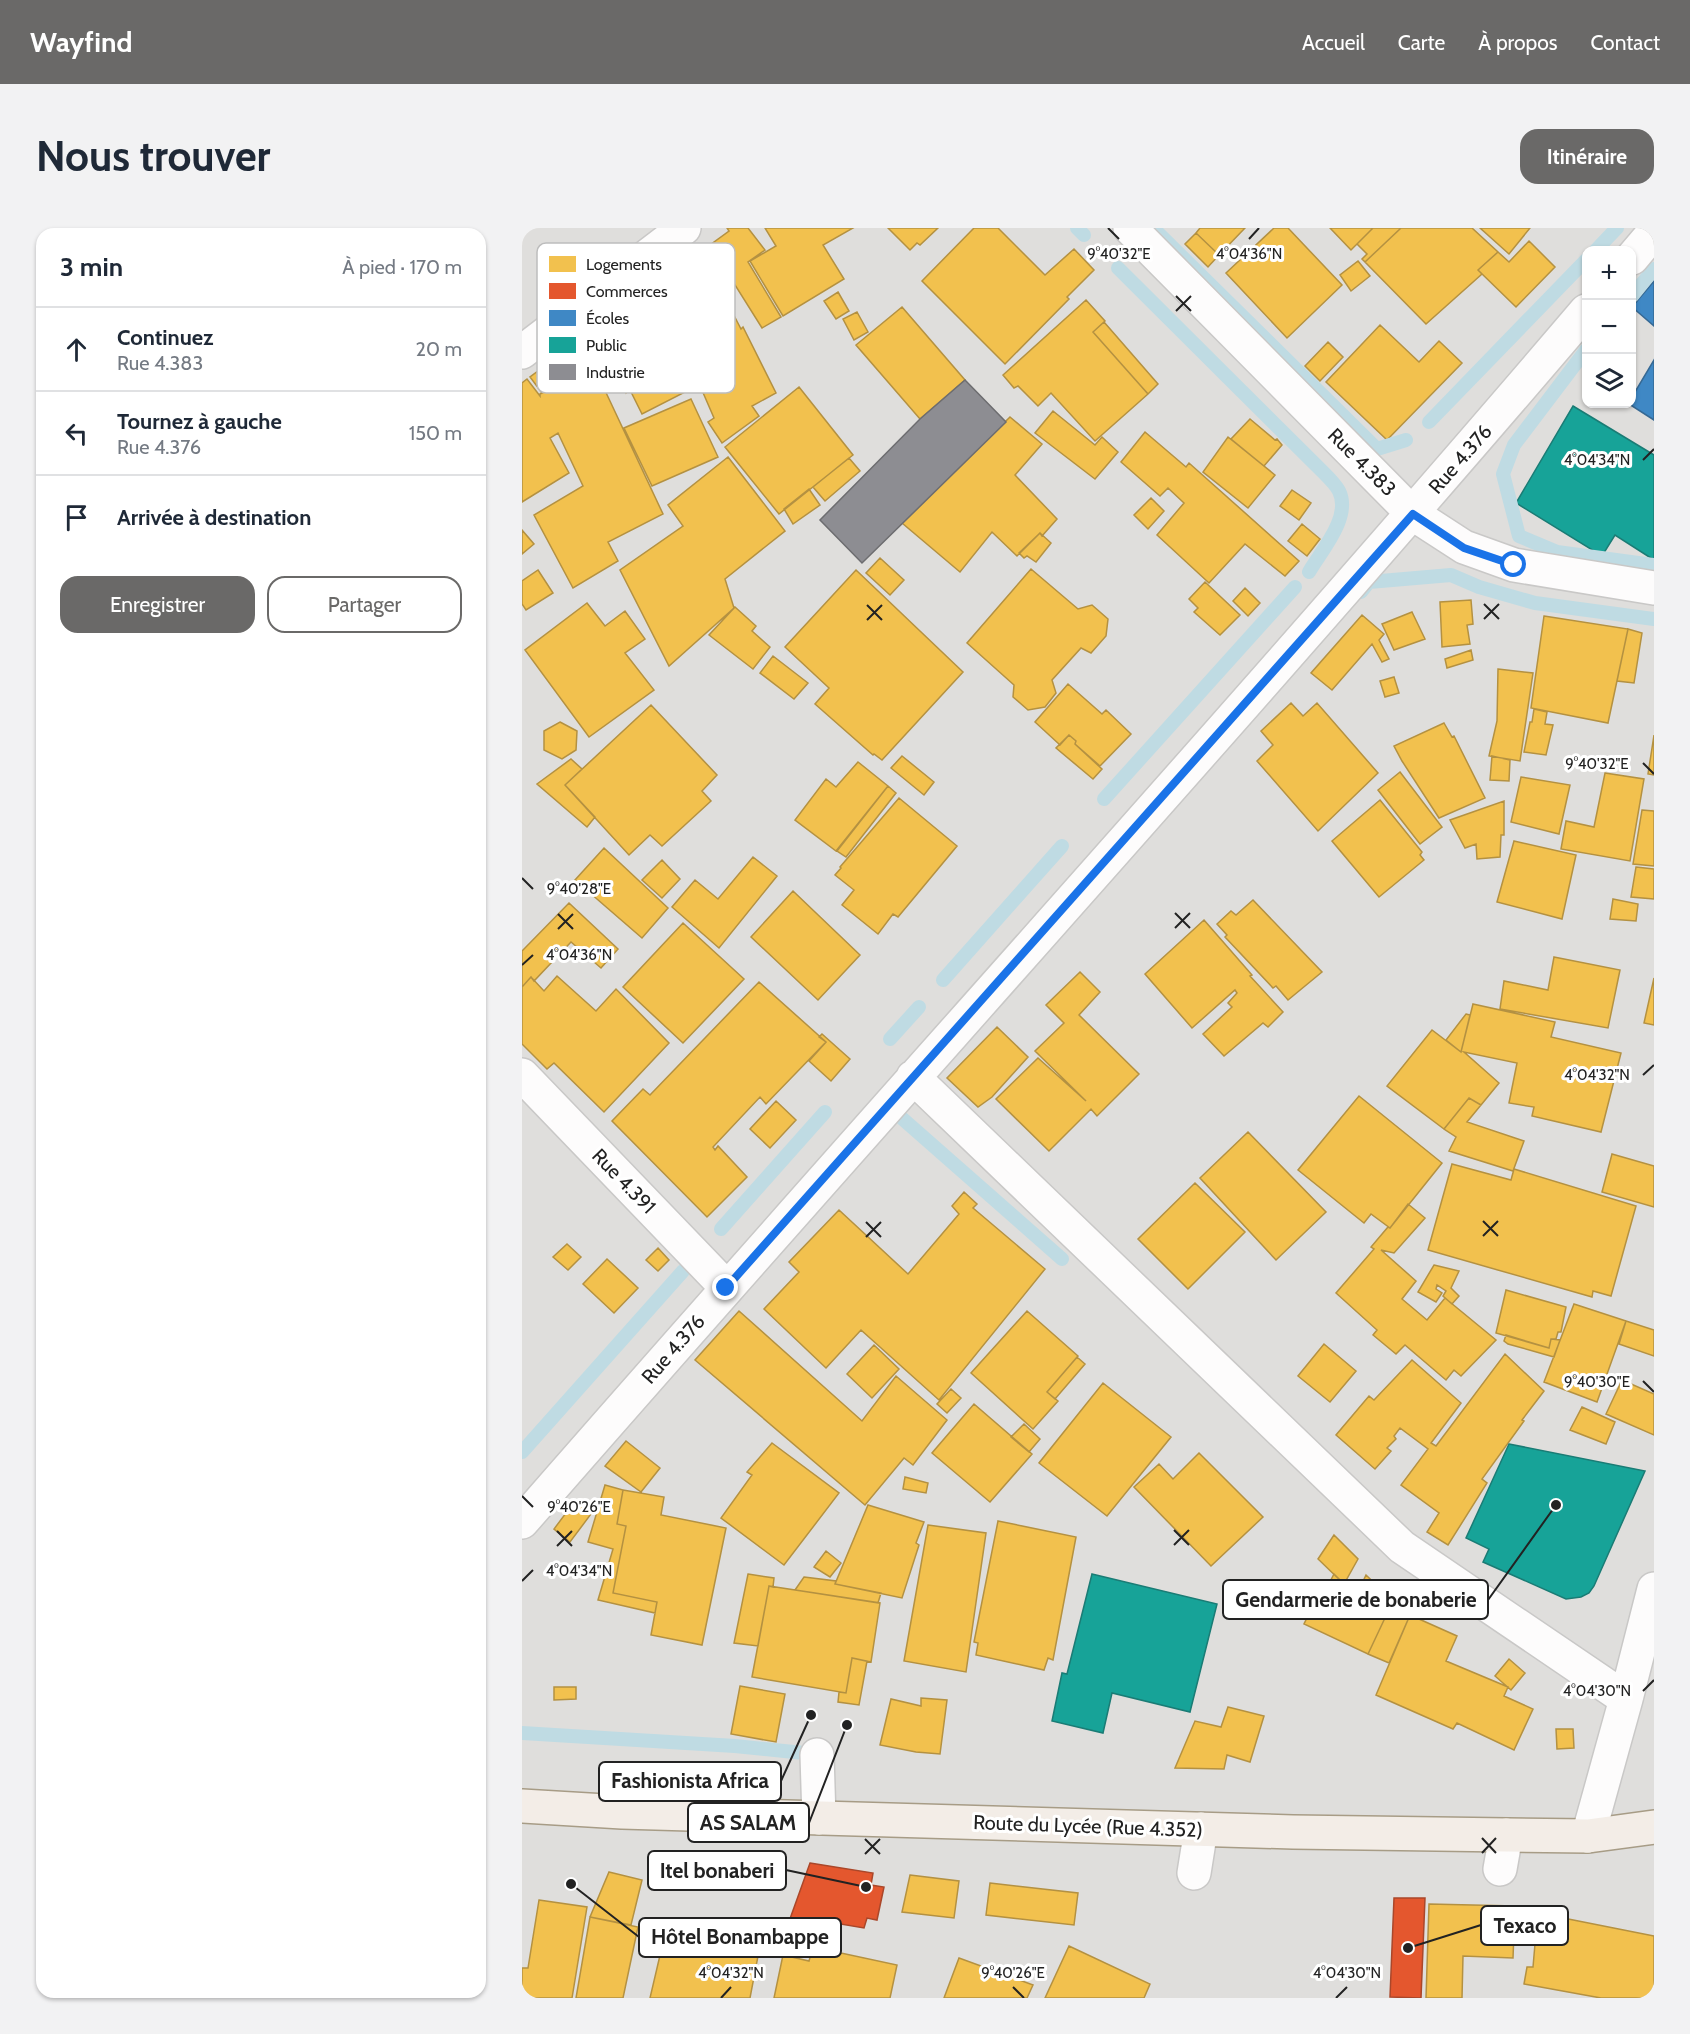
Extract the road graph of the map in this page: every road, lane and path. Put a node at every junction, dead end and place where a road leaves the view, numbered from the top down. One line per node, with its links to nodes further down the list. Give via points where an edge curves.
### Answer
1 (684, 228): 4 (street)
2 (1130, 228): 9 (street, Rue 4.383)
3 (1654, 232): 5 (street)
4 (664, 243)
5 (1636, 253)
6 (1582, 317): 9 (street, Rue 4.376)
7 (537, 341): 8 (street)
8 (522, 352)
9 (1413, 514): 10 (street, Rue 4.383, via 1464,548 1514,565); 12 (street, Rue 4.376)
10 (1654, 588)
11 (522, 1075): 13 (street, Rue 4.391)
12 (914, 1077): 13 (street, Rue 4.376); 16 (street, via 1402,1547)
13 (726, 1288): 14 (street, Rue 4.376)
14 (522, 1522)
15 (1654, 1589): 16 (street)
16 (1626, 1699): 23 (street)
17 (817, 1755): 19 (street)
18 (522, 1806): 19 (main road, Route du Lycée (Rue 4.352))
19 (819, 1818): 21 (main road, Route du Lycée (Rue 4.352))
20 (1654, 1827): 23 (main road, Route du Lycée (Rue 4.352))
21 (1201, 1829): 22 (main road, Route du Lycée (Rue 4.352)); 25 (street)
22 (1506, 1835): 23 (main road, Route du Lycée (Rue 4.352)); 24 (street)
23 (1588, 1836)
24 (1500, 1869)
25 (1194, 1873)

